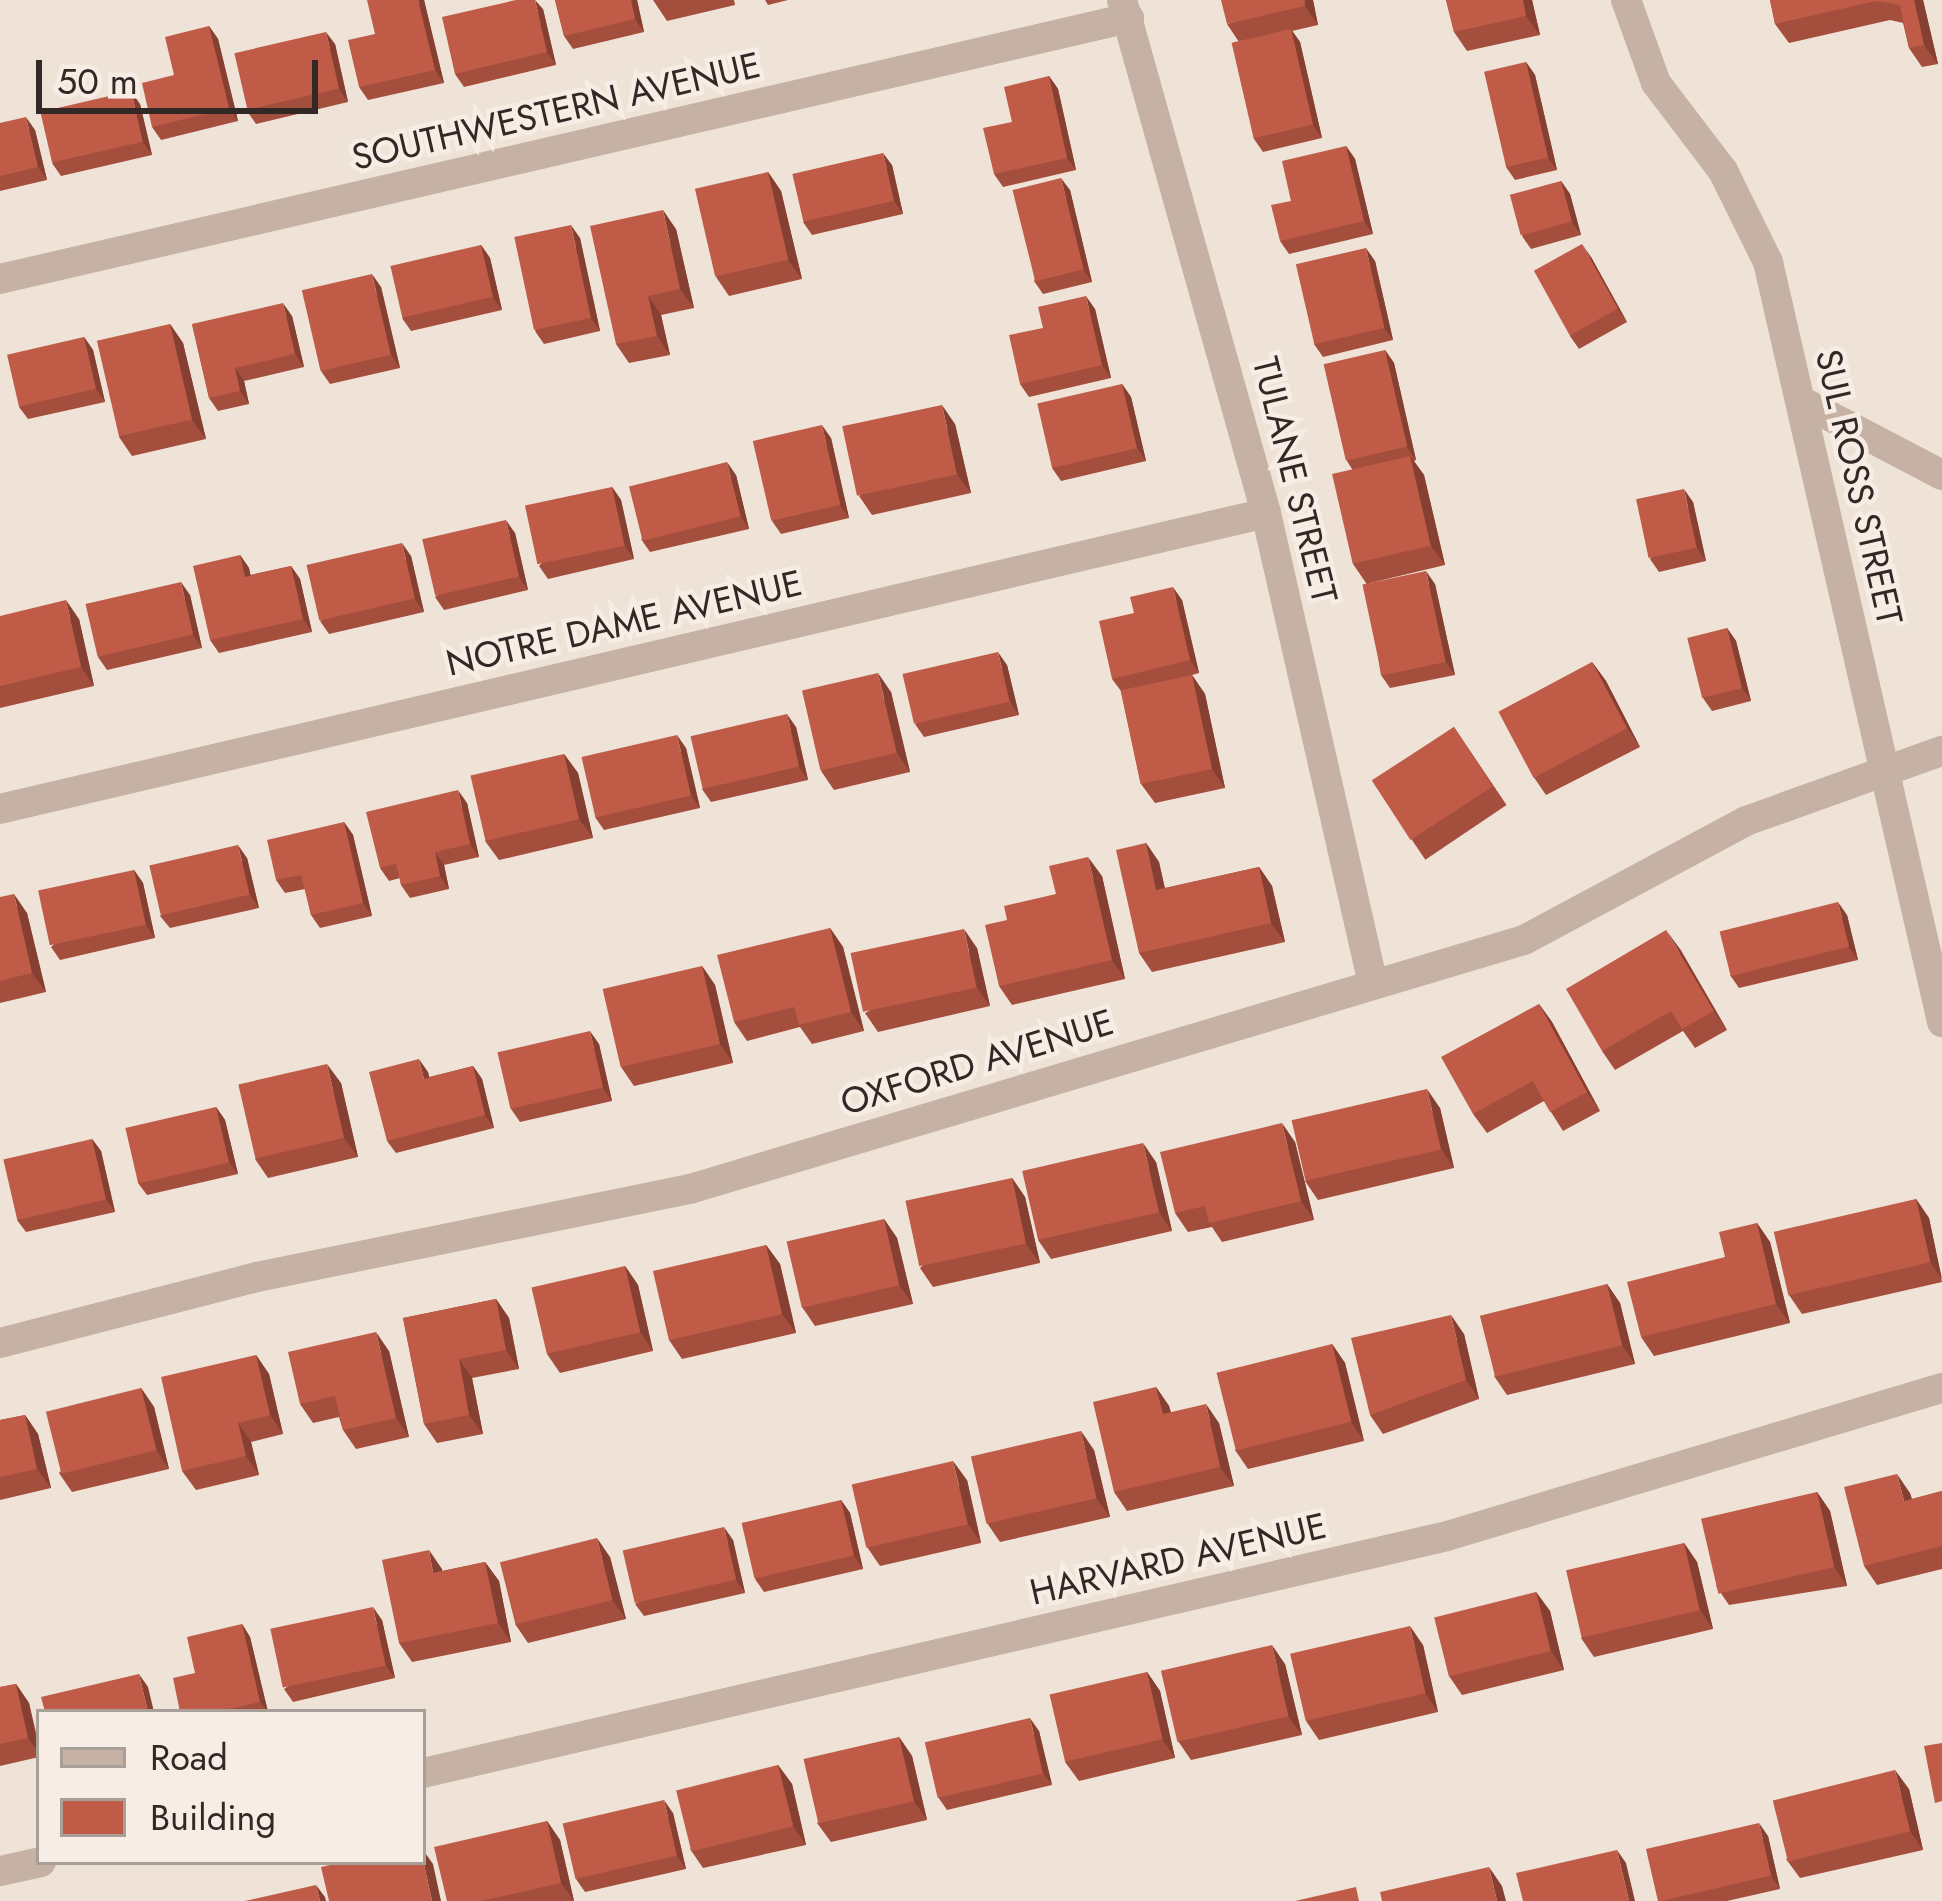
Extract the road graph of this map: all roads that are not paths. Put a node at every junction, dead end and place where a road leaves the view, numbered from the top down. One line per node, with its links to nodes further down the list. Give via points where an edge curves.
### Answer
1 (1626, 0): 4 (street, SUL ROSS STREET, via 1656,83 1723,171 1768,262)
2 (1125, 9): 3 (street, SOUTHWESTERN AVENUE); 6 (street, TULANE STREET)
3 (0, 279)
4 (1801, 401): 5 (street); 8 (street, SUL ROSS STREET)
5 (1942, 475)
6 (1266, 513): 9 (street, NOTRE DAME AVENUE); 10 (street, TULANE STREET)
7 (1942, 751): 8 (street, OXFORD AVENUE)
8 (1882, 768): 10 (street, OXFORD AVENUE, via 1746,821 1523,940); 11 (street, SUL ROSS STREET)
9 (0, 809)
10 (1373, 984): 12 (street, OXFORD AVENUE, via 690,1189 257,1276)
11 (1942, 1022)
12 (0, 1343)
13 (1942, 1388): 14 (street, HARVARD AVENUE, via 1447,1536)
14 (426, 1773)
15 (36, 1863): 16 (street)
16 (0, 1871)

